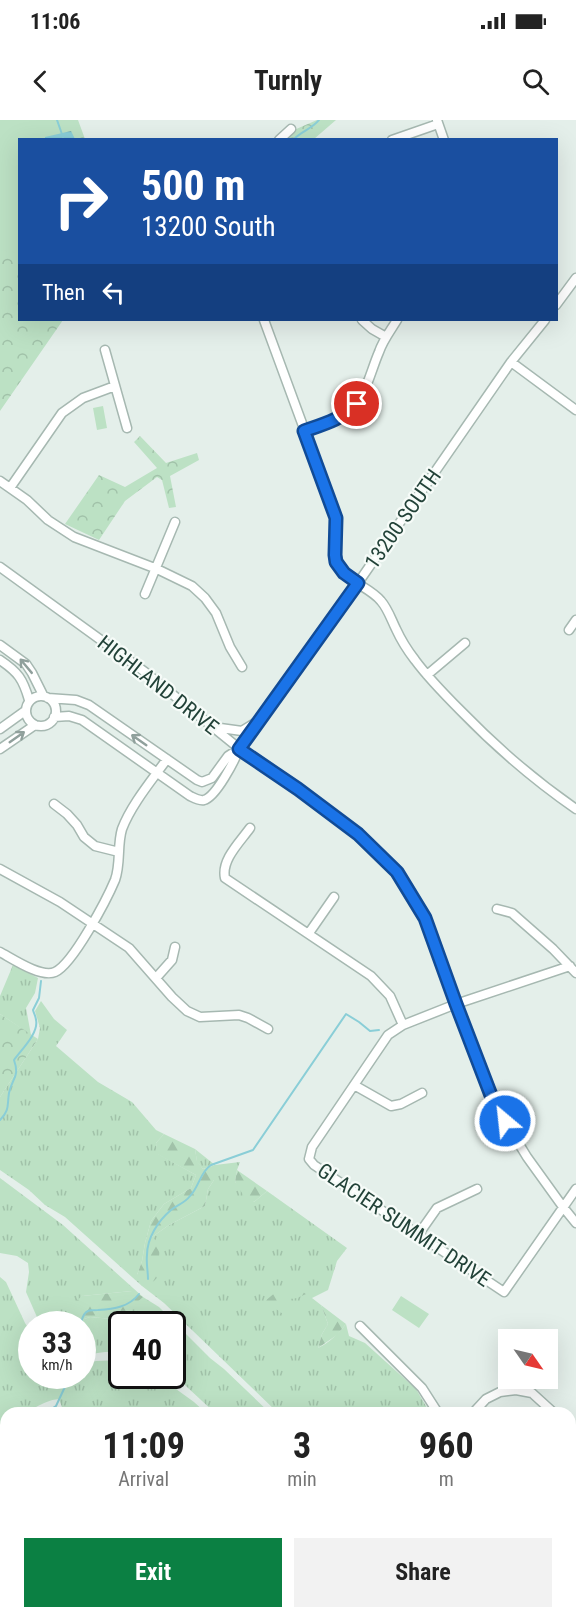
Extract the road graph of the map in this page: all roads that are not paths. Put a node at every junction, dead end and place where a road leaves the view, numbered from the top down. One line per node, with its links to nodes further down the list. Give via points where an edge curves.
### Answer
1 (437, 122): 4 (street); 5 (street)
2 (291, 129): 3 (street)
3 (281, 138)
4 (397, 138)
5 (443, 138)
6 (576, 278): 7 (street)
7 (558, 302)
8 (264, 321): 18 (street)
9 (363, 321): 12 (street)
10 (397, 321): 12 (street)
11 (544, 321): 14 (street, 13200 SOUTH)
12 (386, 338): 18 (street, via 357,404 335,420)
13 (105, 350): 15 (street)
14 (511, 363): 16 (street); 24 (street, 13200 SOUTH)
15 (115, 386): 17 (street); 20 (street, via 83,398 62,413)
16 (576, 410)
17 (127, 428)
18 (304, 431): 24 (street, via 336,518 336,562)
19 (0, 481): 20 (street)
20 (10, 488): 23 (street, via 74,537)
21 (175, 522): 23 (street)
22 (0, 567): 39 (street, HIGHLAND DRIVE)
23 (157, 569): 25 (street); 31 (street, via 192,586 205,598)
24 (358, 583): 32 (street, via 382,602 404,645); 37 (street, 13200 SOUTH)
25 (146, 594)
26 (576, 620): 27 (street)
27 (569, 630)
28 (465, 643): 32 (street)
29 (0, 645): 33 (street, one-way to 29, via 26,664)
30 (0, 660): 34 (street, via 21,678)
31 (242, 667)
32 (427, 675): 46 (street, via 499,748)
33 (45, 697): 34 (street); 36 (street, via 54,704); 43 (street, one-way to 33, via 89,705)
34 (29, 700): 35 (street)
35 (26, 711): 38 (street); 40 (street)
36 (54, 717): 38 (street, via 44,725); 44 (street, via 82,720)
37 (262, 717): 39 (street, via 242,731); 42 (street, 13200 SOUTH)
38 (35, 725): 41 (street, one-way to 38)
39 (212, 726): 42 (street, HIGHLAND DRIVE)
40 (0, 729)
41 (0, 749)
42 (239, 749): 43 (street, via 205,782); 44 (street, via 235,761 206,799 193,797); 58 (street, HIGHLAND DRIVE, via 358,834 397,872 425,918)
43 (166, 759): 44 (street)
44 (157, 772): 48 (street, via 130,813)
45 (54, 804): 48 (street, via 95,846)
46 (576, 809)
47 (250, 828): 53 (street, via 226,863 225,878)
48 (119, 852): 52 (street, via 116,878)
49 (0, 869): 52 (street)
50 (334, 897): 53 (street)
51 (497, 909): 56 (street, via 512,913)
52 (93, 922): 55 (street, via 69,959 54,973 30,968); 57 (street, via 129,948)
53 (309, 933): 59 (street, via 379,982)
54 (175, 947): 57 (street, via 172,960)
55 (0, 952)
56 (573, 969): 58 (street)
57 (156, 978): 60 (street, via 187,1011 201,1017 239,1015)
58 (456, 1004): 59 (street); 65 (street, HIGHLAND DRIVE, via 494,1103)
59 (403, 1025): 61 (street, GLACIER SUMMIT DRIVE, via 388,1035)
60 (267, 1029)
61 (354, 1085): 62 (street, via 391,1106); 67 (street, GLACIER SUMMIT DRIVE, via 312,1147 309,1158)
62 (422, 1093)
63 (477, 1189): 67 (street, via 438,1208)
64 (576, 1189): 65 (street)
65 (563, 1207): 66 (street, HIGHLAND DRIVE); 67 (street, GLACIER SUMMIT DRIVE, via 504,1292)
66 (576, 1223)
67 (418, 1235)
68 (360, 1326): 69 (street, via 422,1388)
69 (434, 1407)
70 (479, 1407): 71 (street, via 500,1392 516,1390 532,1393)
71 (547, 1407)

